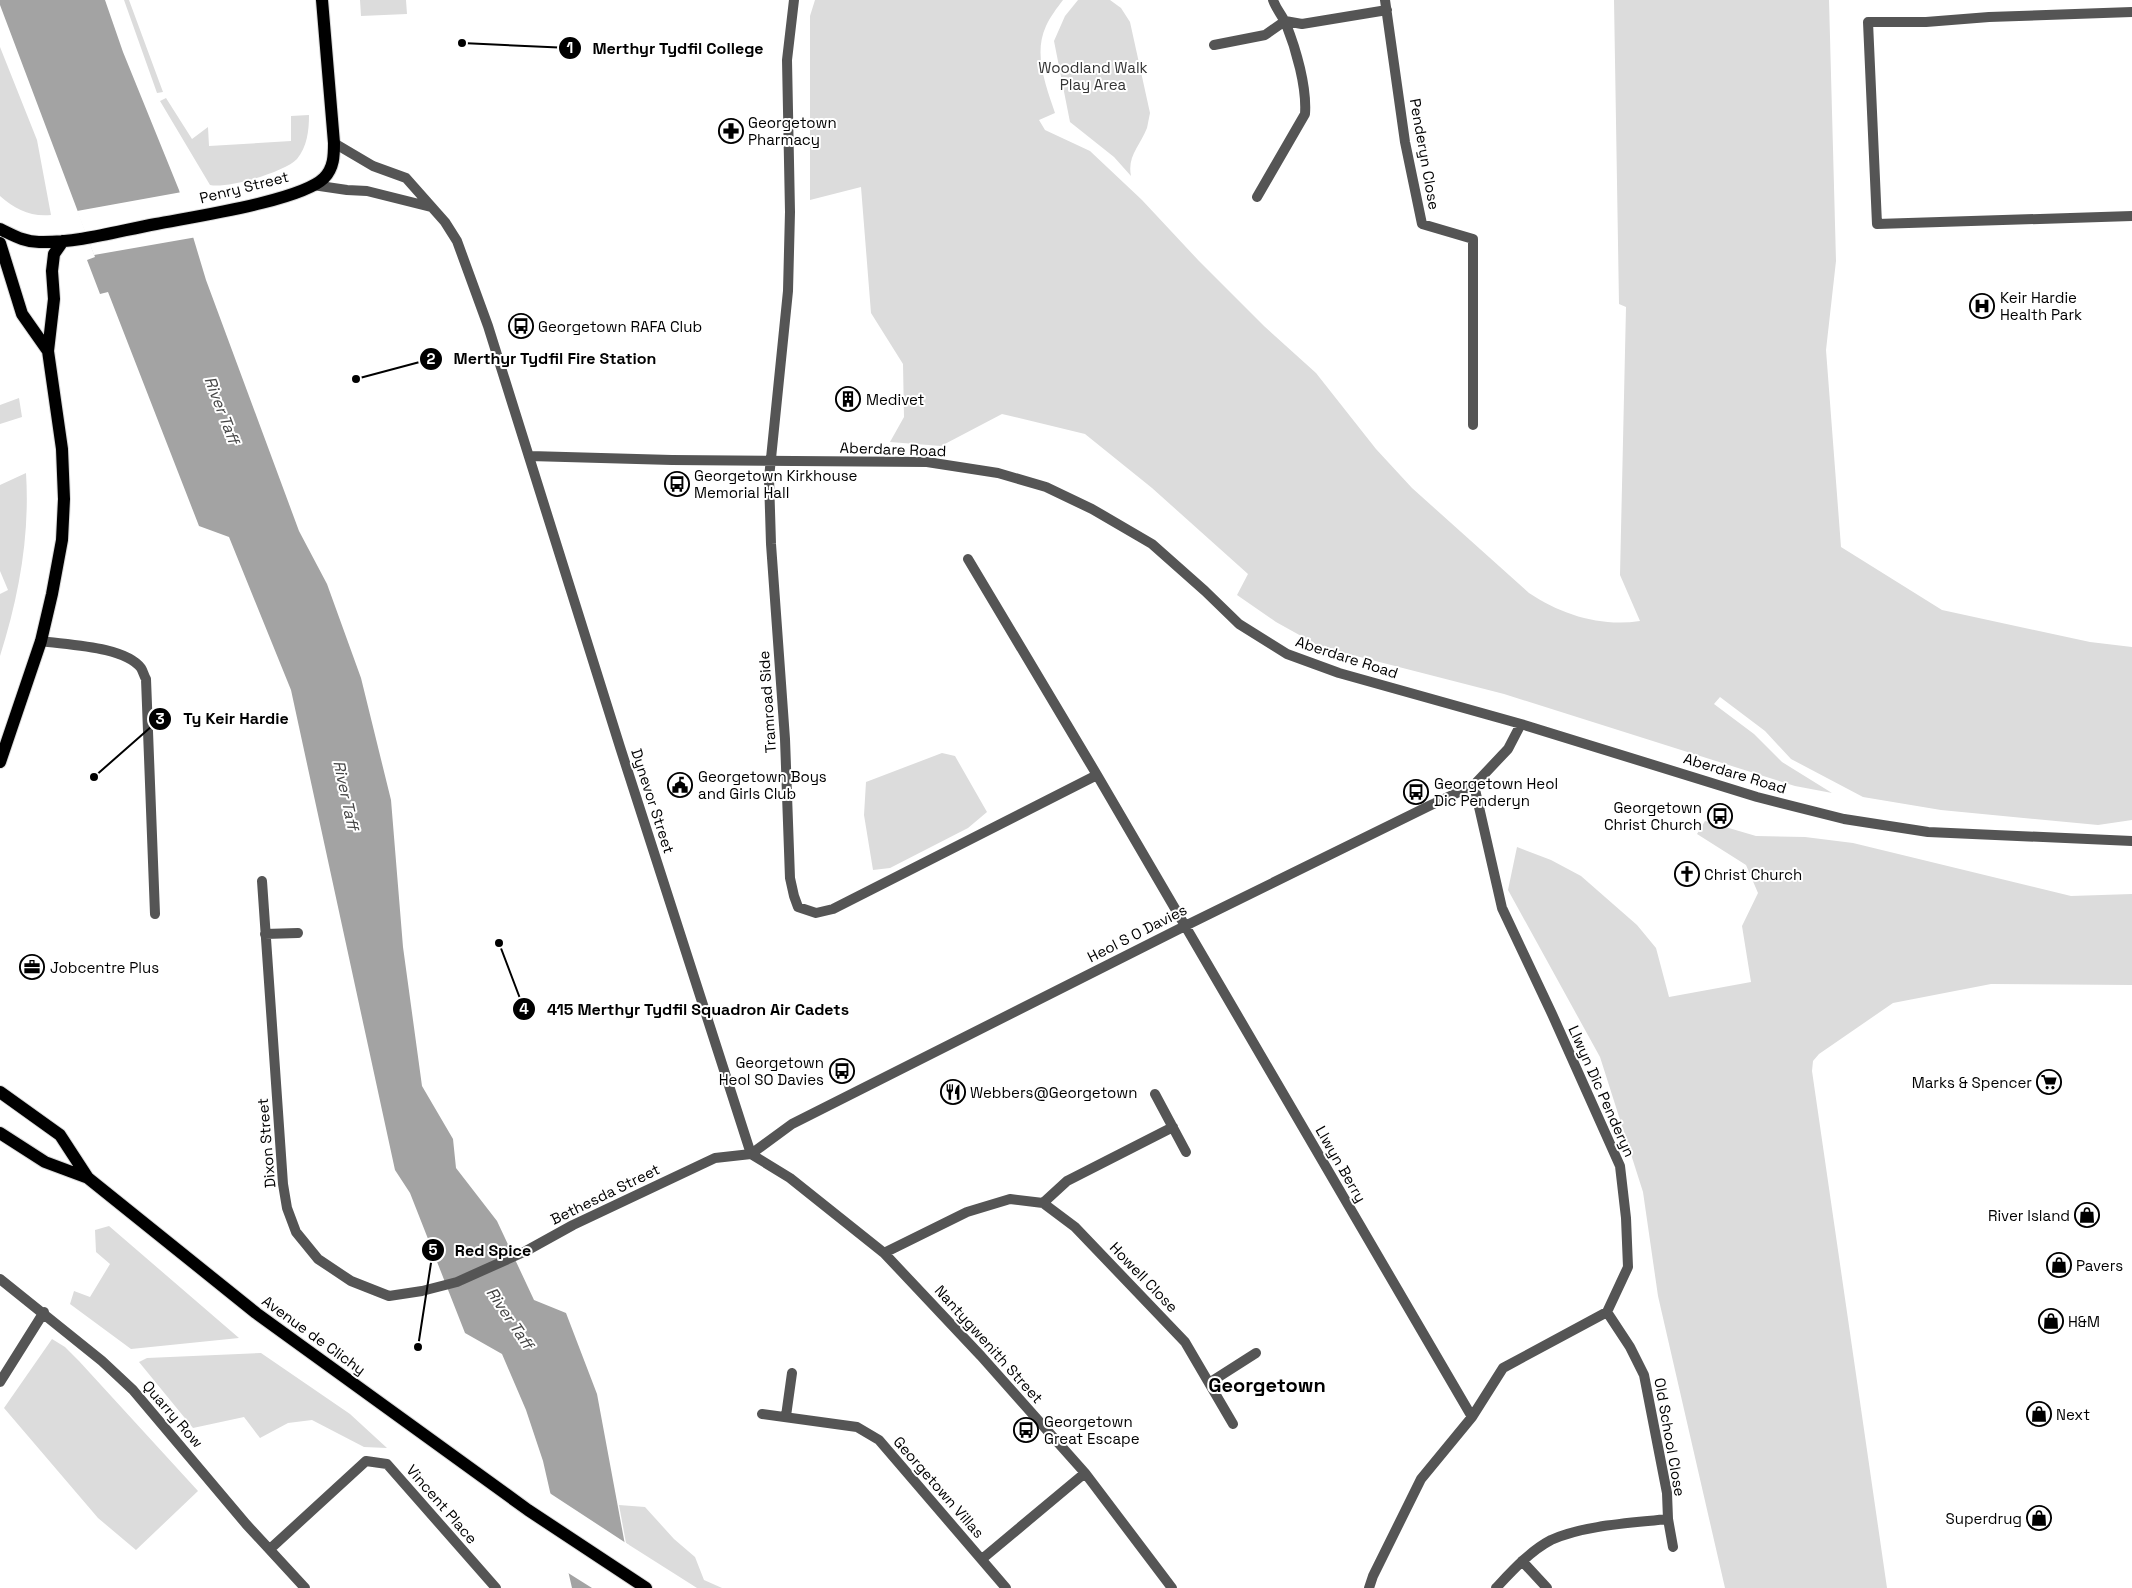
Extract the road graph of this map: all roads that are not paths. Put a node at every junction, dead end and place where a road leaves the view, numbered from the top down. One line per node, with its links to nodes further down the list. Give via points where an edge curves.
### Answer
1 (322, 0): 8 (main road)
2 (794, 0): 19 (street, via 787,60 788,291)
3 (1273, 0): 6 (street)
4 (1386, 5): 6 (street, via 1302,24); 17 (street, Penderyn Close, via 1405,142 1422,224 1474,239)
5 (2132, 12): 12 (street, via 1868,22 1877,224)
6 (1285, 21): 7 (street, via 1265,35); 10 (street, via 1306,99 1306,114)
7 (1214, 45)
8 (334, 142): 9 (main road, via 334,162 324,178); 11 (street, via 373,166 406,178)
9 (313, 185): 11 (street, Penry Street, via 366,191); 14 (main road, Penry Street, via 280,198)
10 (1257, 197)
11 (432, 207): 18 (street, via 457,241)
12 (2132, 216)
13 (0, 229): 14 (main road, via 20,239)
14 (64, 241): 16 (main road, via 54,254 54,299)
15 (0, 243): 16 (main road, via 22,314)
16 (48, 351): 21 (main road, via 58,415 64,499 62,540)
17 (1473, 425)
18 (530, 456): 19 (street, Aberdare Road); 37 (street, Dynevor Street)
19 (770, 462): 22 (street, Aberdare Road, via 927,462 998,473 1046,487 1152,544 1239,624 1287,654 1339,673); 24 (street, Tramroad Side, via 771,544 785,738 790,878 798,906 816,913 833,909)
20 (968, 559): 24 (street, Llwyn Berry)
21 (41, 641): 23 (main road); 28 (street, via 107,651 142,668 146,679)
22 (1521, 724): 25 (street, Heol S O Davies, via 1508,749); 26 (street, Aberdare Road, via 1757,797 1844,819 1928,832)
23 (0, 762)
24 (1097, 775): 29 (street, Llwyn Berry)
25 (1474, 785): 29 (street, Heol S O Davies); 44 (street, Llwyn Dic Penderyn, via 1502,908 1620,1166 1628,1267)
26 (2132, 841)
27 (262, 881): 31 (street, Dixon Street)
28 (155, 914)
29 (1185, 926): 37 (street, Heol S O Davies, via 792,1124); 51 (street, Llwyn Berry)
30 (298, 933): 31 (street)
31 (264, 934): 42 (street, Dixon Street, via 287,1208 296,1232 318,1259 351,1282)
32 (0, 1092): 38 (main road, Avenue de Clichy, via 60,1135)
33 (1155, 1094): 34 (street)
34 (1172, 1127): 36 (street); 39 (street, via 1067,1181)
35 (0, 1132): 38 (main road, Avenue de Clichy, via 45,1162)
36 (1186, 1152)
37 (751, 1154): 40 (street, Nantygwenith Street, via 790,1178); 42 (street, Bethesda Street, via 714,1158 457,1282)
38 (88, 1178): 61 (main road, Avenue de Clichy, via 256,1313 528,1510)
39 (1043, 1203): 40 (street, Howell Close, via 1010,1199 967,1212); 48 (street, Howell Close, via 1075,1227 1185,1342)
40 (884, 1253): 53 (street, Nantygwenith Street)
41 (0, 1280): 43 (street, Quarry Row)
42 (389, 1296)
43 (44, 1312): 47 (street); 56 (street, Quarry Row, via 133,1390)
44 (1607, 1312): 51 (street, via 1504,1368); 54 (street, Old School Close, via 1644,1374 1667,1493)
45 (1256, 1353): 48 (street)
46 (792, 1373): 50 (street)
47 (0, 1382)
48 (1209, 1383): 52 (street, Howell Close)
49 (762, 1414): 50 (street, Georgetown Villas)
50 (786, 1416): 57 (street, Georgetown Villas, via 856,1427 879,1440)
51 (1472, 1417): 64 (street, via 1421,1479)
52 (1234, 1424)
53 (1085, 1474): 57 (street, Georgetown Villas); 63 (street, Nantygwenith Street)
54 (1668, 1519): 55 (street, Old School Close); 58 (street, Old School Close, via 1592,1528 1551,1540)
55 (1673, 1547)
56 (270, 1549): 59 (street, Quarry Row); 60 (street, Vincent Place, via 366,1461 387,1464)
57 (982, 1559): 62 (street, Georgetown Villas)
58 (1522, 1561): 65 (street, Old School Close); 66 (street)
59 (305, 1588)
60 (496, 1588)
61 (646, 1588)
62 (1006, 1588)
63 (1172, 1588)
64 (1369, 1588)
65 (1496, 1588)
66 (1547, 1588)

